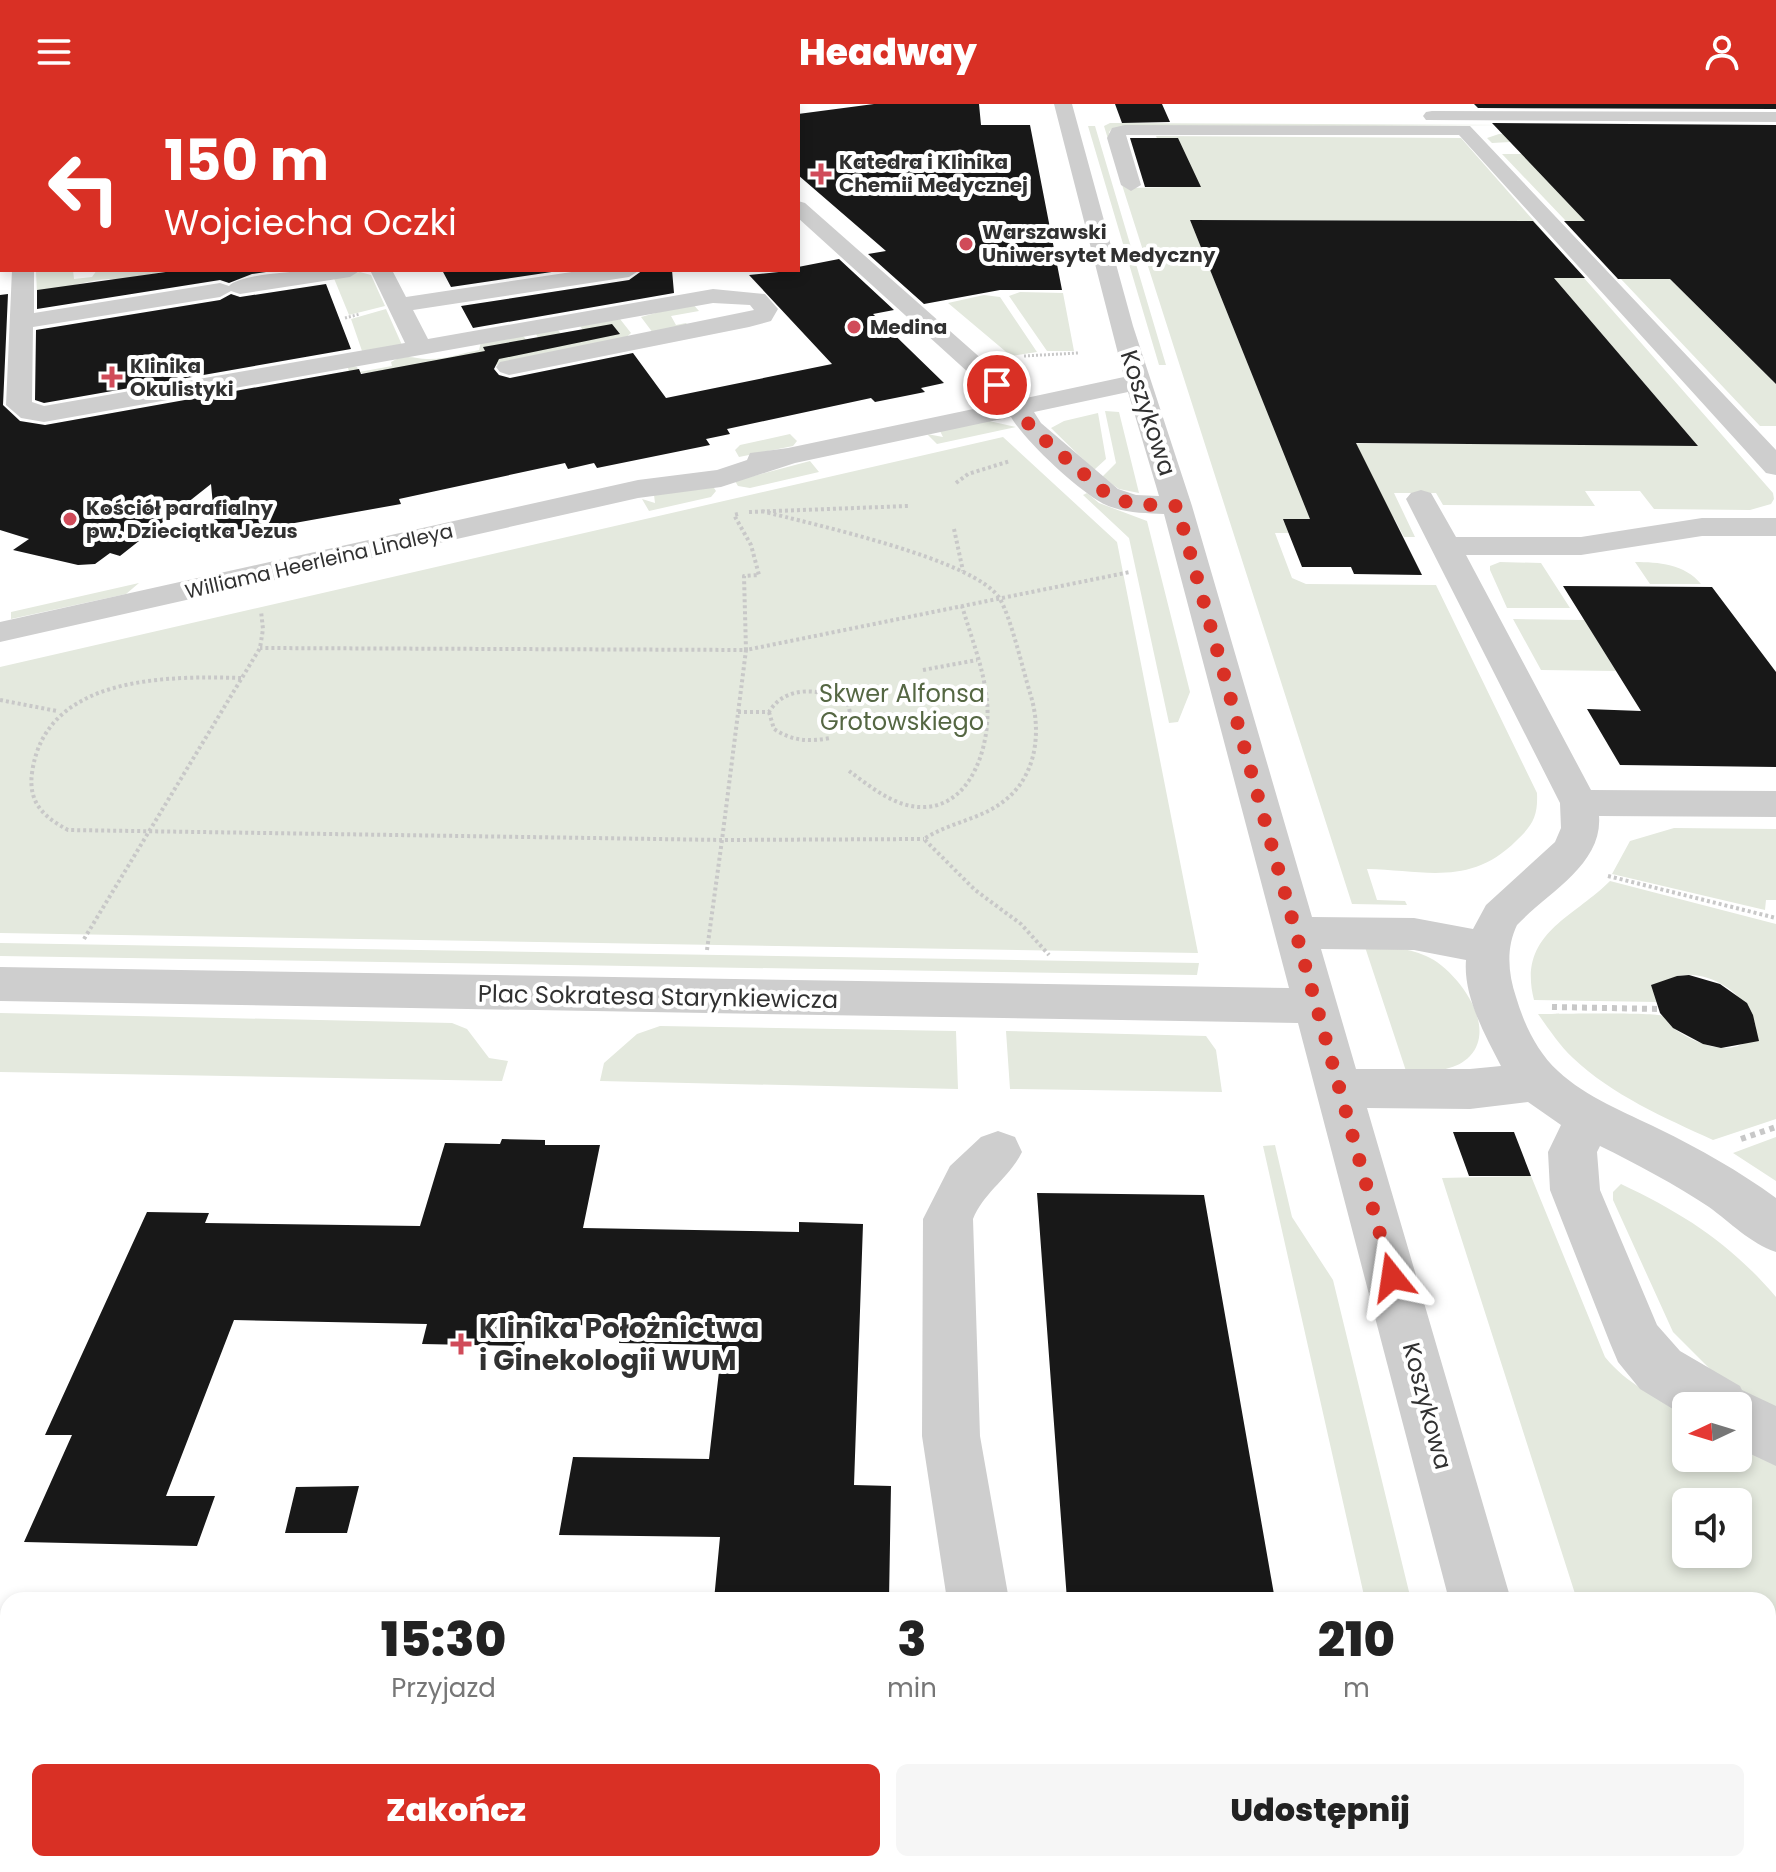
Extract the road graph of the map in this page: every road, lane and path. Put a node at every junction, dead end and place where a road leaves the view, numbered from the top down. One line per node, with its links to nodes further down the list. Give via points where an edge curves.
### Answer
1 (1733, 104): 5 (street)
2 (1064, 109): 3 (street); 23 (street, Koszykowa)
3 (1088, 115)
4 (1111, 115): 5 (street)
5 (1752, 117): 6 (street)
6 (1776, 117)
7 (1464, 130): 8 (street); 9 (street, via 1125,130 1116,138); 26 (street)
8 (1776, 130)
9 (1131, 185)
10 (800, 209): 24 (street)
11 (23, 272): 17 (street)
12 (337, 272): 17 (street)
13 (382, 272): 15 (street)
14 (616, 272): 15 (street)
15 (398, 305): 19 (street)
16 (345, 318): 18 (path)
17 (23, 322): 19 (street, via 19,405 26,412 45,414)
18 (349, 329)
19 (420, 348): 22 (street, via 713,296 757,299 766,309 763,316 749,320)
20 (1083, 353): 21 (path)
21 (1020, 356)
22 (509, 367)
23 (1137, 382): 24 (street, Williama Heerleina Lindleya); 31 (street, Koszykowa)
24 (1018, 406): 31 (street, via 1031,428 1108,495 1132,504); 42 (street, Williama Heerleina Lindleya, via 788,456 721,478 638,489)
25 (1015, 460): 27 (path, via 978,470)
26 (1776, 467)
27 (956, 483)
28 (1421, 499): 36 (street)
29 (741, 505): 33 (path)
30 (908, 506): 32 (path)
31 (1177, 506): 64 (street, Koszykowa)
32 (762, 511): 33 (path); 37 (path)
33 (745, 512): 44 (path, via 734,515 751,545 759,575 744,576)
34 (1776, 527): 36 (street, via 1702,527 1581,546)
35 (954, 529): 37 (path)
36 (1445, 546): 56 (street)
37 (963, 571): 39 (path)
38 (1130, 572): 39 (path)
39 (1000, 598): 40 (path); 60 (path, via 1034,704 1035,751 1024,783 1012,796)
40 (962, 606): 44 (path); 45 (path)
41 (262, 619): 43 (path)
42 (0, 632)
43 (260, 648): 44 (path); 47 (path)
44 (746, 650): 50 (path)
45 (977, 660): 46 (path); 55 (path, via 987,701 987,734 977,767 961,793 941,803 902,804)
46 (923, 670)
47 (241, 678): 49 (path, via 145,679 101,691); 59 (path)
48 (0, 700): 49 (path)
49 (58, 712): 53 (path)
50 (738, 712): 51 (path); 61 (path)
51 (769, 712): 52 (path, via 784,696 815,691 847,701); 54 (path, via 774,729 792,740)
52 (851, 716)
53 (49, 718)
54 (830, 738)
55 (849, 771)
56 (1579, 803): 57 (street); 62 (street, via 1583,818)
57 (1776, 804)
58 (44, 826): 59 (path)
59 (147, 832): 61 (path); 65 (path)
60 (924, 839): 61 (path); 68 (path)
61 (722, 840): 67 (path)
62 (1566, 858): 63 (path, via 1598,873); 66 (street, via 1496,920)
63 (1776, 918)
64 (1295, 933): 66 (street, via 1414,934); 70 (street, Koszykowa)
65 (84, 940)
66 (1486, 948): 71 (street)
67 (707, 950)
68 (1050, 956)
69 (0, 984): 70 (street, Plac Sokratesa Starynkiewicza)
70 (1316, 1006): 74 (street, Koszykowa)
71 (1497, 1007): 72 (path); 73 (street)
72 (1659, 1009)
73 (1538, 1081): 74 (street, via 1470,1089); 75 (street)
74 (1339, 1088): 82 (street, Koszykowa)
75 (1590, 1117): 77 (street, via 1717,1184); 78 (street, via 1572,1152 1575,1190 1637,1343 1660,1370)
76 (998, 1152): 81 (street, via 970,1176 948,1219 951,1436)
77 (1776, 1229)
78 (1697, 1392)
79 (1752, 1424): 80 (street)
80 (1776, 1437)
81 (977, 1592)
82 (1478, 1592)

